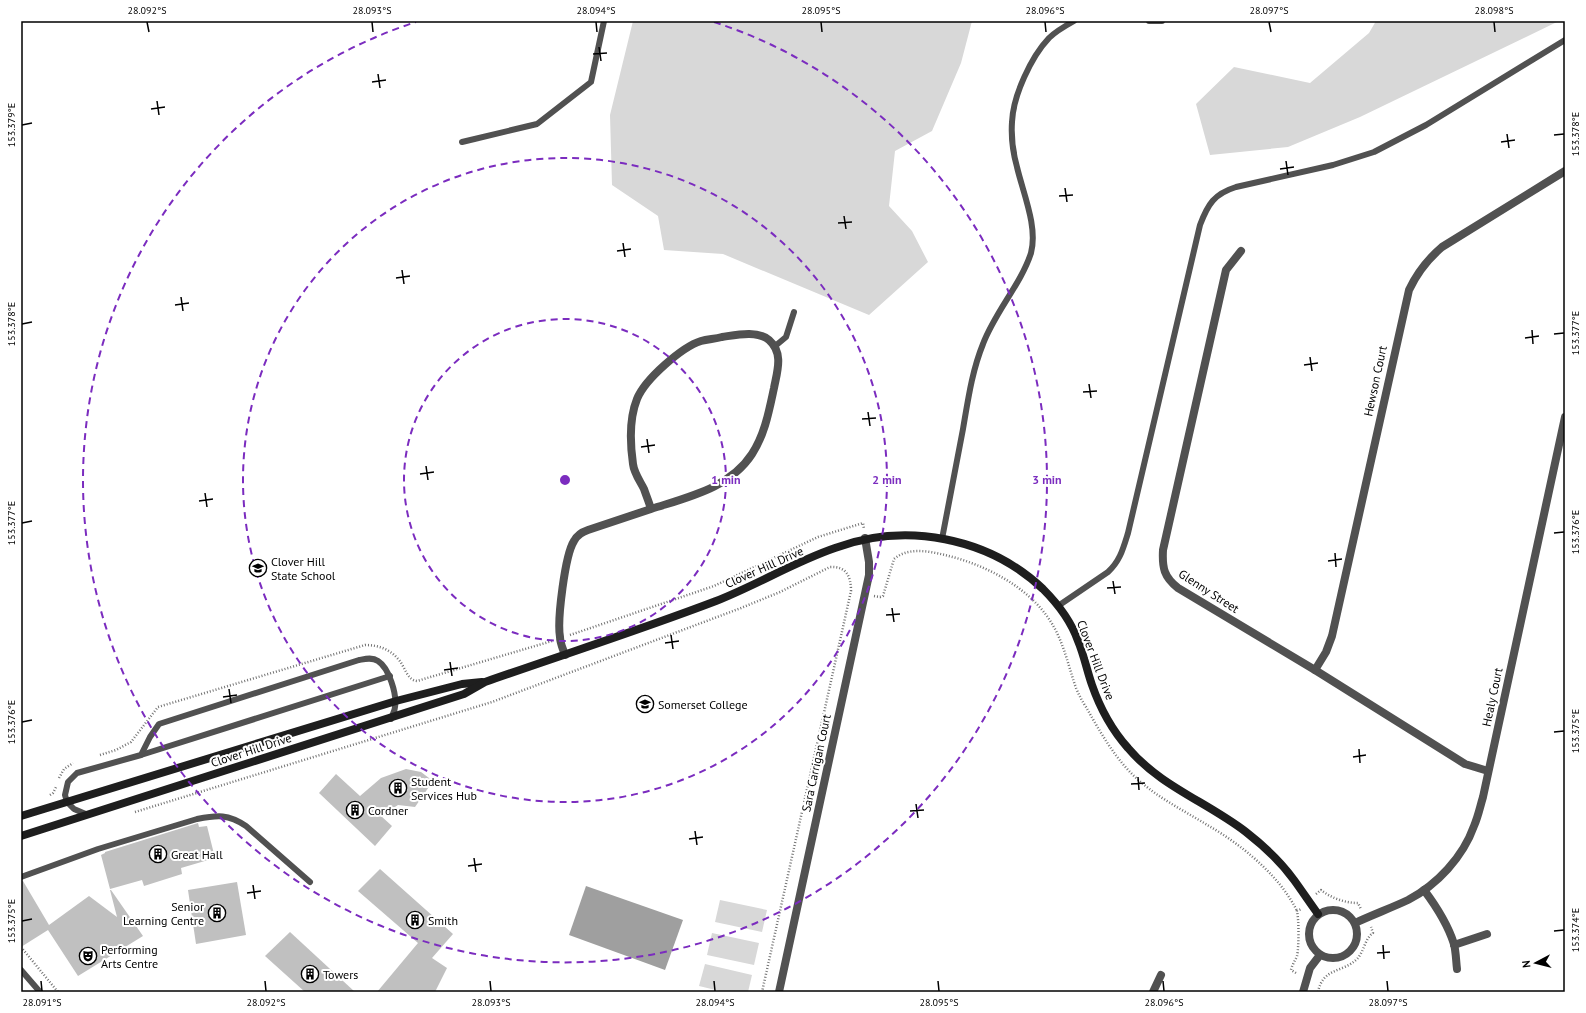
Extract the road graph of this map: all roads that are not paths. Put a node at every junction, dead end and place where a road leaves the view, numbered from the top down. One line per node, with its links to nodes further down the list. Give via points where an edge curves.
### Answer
1 (604, 21): 6 (lane, via 590,82 537,124)
2 (1074, 21): 14 (lane, via 1049,38 1033,60 1015,103 1012,142 1031,220 1031,251 990,327 975,365)
3 (1149, 21): 4 (lane)
4 (1162, 21)
5 (1565, 40): 15 (lane, via 1426,125 1374,152 1333,165 1236,187 1217,196 1205,211 1200,225 1157,414 1121,556 1108,572)
6 (462, 142)
7 (1565, 171): 17 (street, Hewson Court, via 1442,247 1415,276 1408,290 1332,636)
8 (1241, 251): 17 (street, Glenny Street, via 1226,270 1162,563 1170,582 1178,588)
9 (794, 312): 10 (lane, via 786,337)
10 (774, 347): 12 (street, via 778,362 772,395 762,437 751,455 736,473 717,485); 12 (street, via 769,340 754,335 701,341 666,364 649,380 637,398 631,440 633,466)
11 (1565, 417): 23 (street, Healy Court)
12 (651, 509): 16 (street, via 588,530 576,537 570,548 559,618)
13 (865, 538): 14 (street, Clover Hill Drive, via 896,534); 16 (street, Clover Hill Drive, via 834,548 718,600); 40 (street, Sara Carrigan Court, via 869,575)
14 (942, 538): 15 (street, Clover Hill Drive, via 966,544 1003,560 1036,583)
15 (1058, 606): 31 (street, Clover Hill Drive, via 1076,636 1102,709 1128,748 1164,782 1226,818 1264,847 1281,864)
16 (564, 655): 19 (street, Clover Hill Drive)
17 (1315, 670): 23 (street, Glenny Street, via 1465,764)
18 (390, 676): 20 (lane); 22 (lane); 22 (lane, via 378,661 370,658 359,660 159,724)
19 (485, 682): 20 (street, Clover Hill Drive, via 462,684); 21 (street, Clover Hill Drive, via 464,694)
20 (396, 701): 21 (lane); 24 (street, Clover Hill Drive)
21 (390, 719): 25 (street, Clover Hill Drive)
22 (141, 755): 24 (lane, via 77,773 68,782 64,795)
23 (1488, 771): 30 (street, Healy Court, via 1474,828 1449,868)
24 (67, 802): 25 (lane, via 74,809); 26 (street, Clover Hill Drive)
25 (88, 815): 27 (street, Clover Hill Drive)
26 (21, 816)
27 (21, 836)
28 (21, 877): 29 (lane, via 98,849 198,819 224,816 246,826)
29 (310, 882)
30 (1424, 890): 32 (street, Healy Court, via 1408,900); 34 (street, via 1448,928)
31 (1318, 914): 32 (street, via 1324,910 1339,910 1345,912); 35 (street, via 1309,927 1308,935 1314,950)
32 (1355, 923): 35 (street, via 1357,938 1349,952 1335,958)
33 (1487, 934): 34 (street)
34 (1454, 945): 36 (street)
35 (1320, 955): 42 (street, via 1310,968)
36 (1457, 969)
37 (21, 970): 39 (lane)
38 (1161, 975): 41 (street)
39 (40, 992)
40 (779, 992)
41 (1153, 992)
42 (1303, 992)

